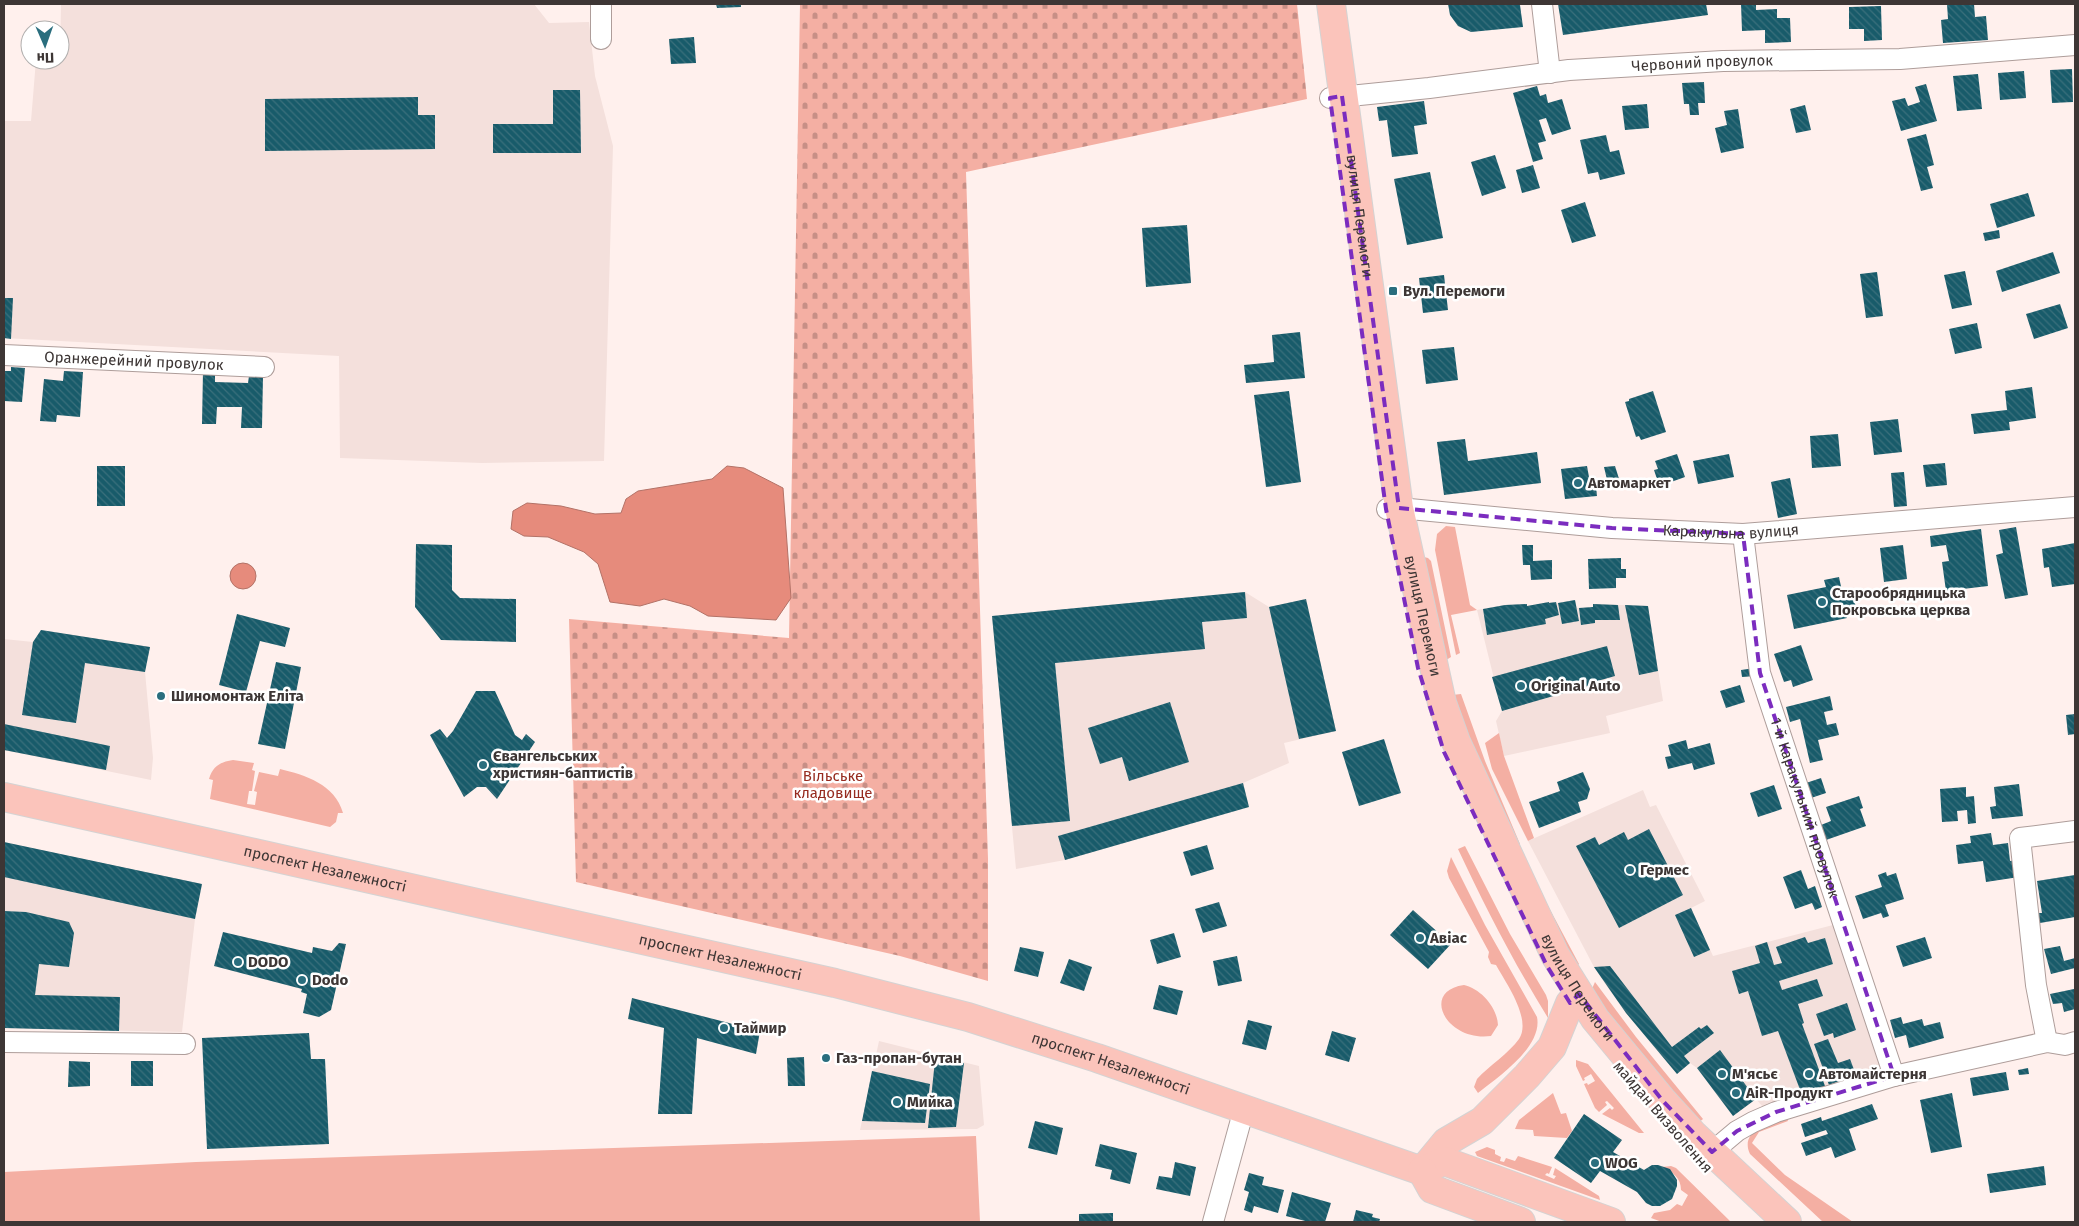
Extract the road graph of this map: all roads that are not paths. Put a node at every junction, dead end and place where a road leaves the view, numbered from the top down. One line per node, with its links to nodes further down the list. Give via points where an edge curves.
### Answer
1 (601, 4): 5 (street)
2 (1319, 4): 8 (main road, вулиця Перемоги)
3 (1331, 4): 8 (main road, вулиця Перемоги)
4 (1542, 4): 7 (street)
5 (601, 39)
6 (2075, 44): 7 (street, Червоний провулок, via 1900,59 1723,61)
7 (1550, 73): 8 (street, Червоний провулок)
8 (1336, 97): 12 (main road, вулиця Перемоги)
9 (4, 355): 10 (street, Оранжерейний провулок)
10 (264, 367)
11 (2075, 507): 13 (street, Каракульна вулиця)
12 (1392, 508): 13 (street, Каракульна вулиця, via 1612,528); 16 (main road, вулиця Перемоги, via 1442,703 1456,742)
13 (1743, 534): 21 (street, 1-й Каракульний провулок, via 1760,673)
14 (4, 797): 22 (main road, проспект Незалежності, via 843,985 968,1016)
15 (2075, 831): 18 (street, via 2020,838 2036,985)
16 (1575, 999): 23 (main road, вулиця Перемоги); 24 (main road, via 1552,1047 1482,1121 1446,1142); 28 (main road, майдан Визволення, via 1584,1024 1696,1158)
17 (4, 1042): 20 (street)
18 (2047, 1042): 19 (street, via 2065,1045); 21 (street)
19 (2075, 1042)
20 (185, 1044)
21 (1894, 1076): 23 (street, via 1776,1112 1737,1132)
22 (1244, 1109): 24 (main road, проспект Незалежності); 25 (street)
23 (1712, 1152): 29 (main road, майдан Визволення)
24 (1422, 1171): 26 (main road, via 1432,1189); 27 (main road, via 1444,1161)
25 (1213, 1222)
26 (1521, 1222)
27 (1611, 1222)
28 (1765, 1222)
29 (1786, 1222)

